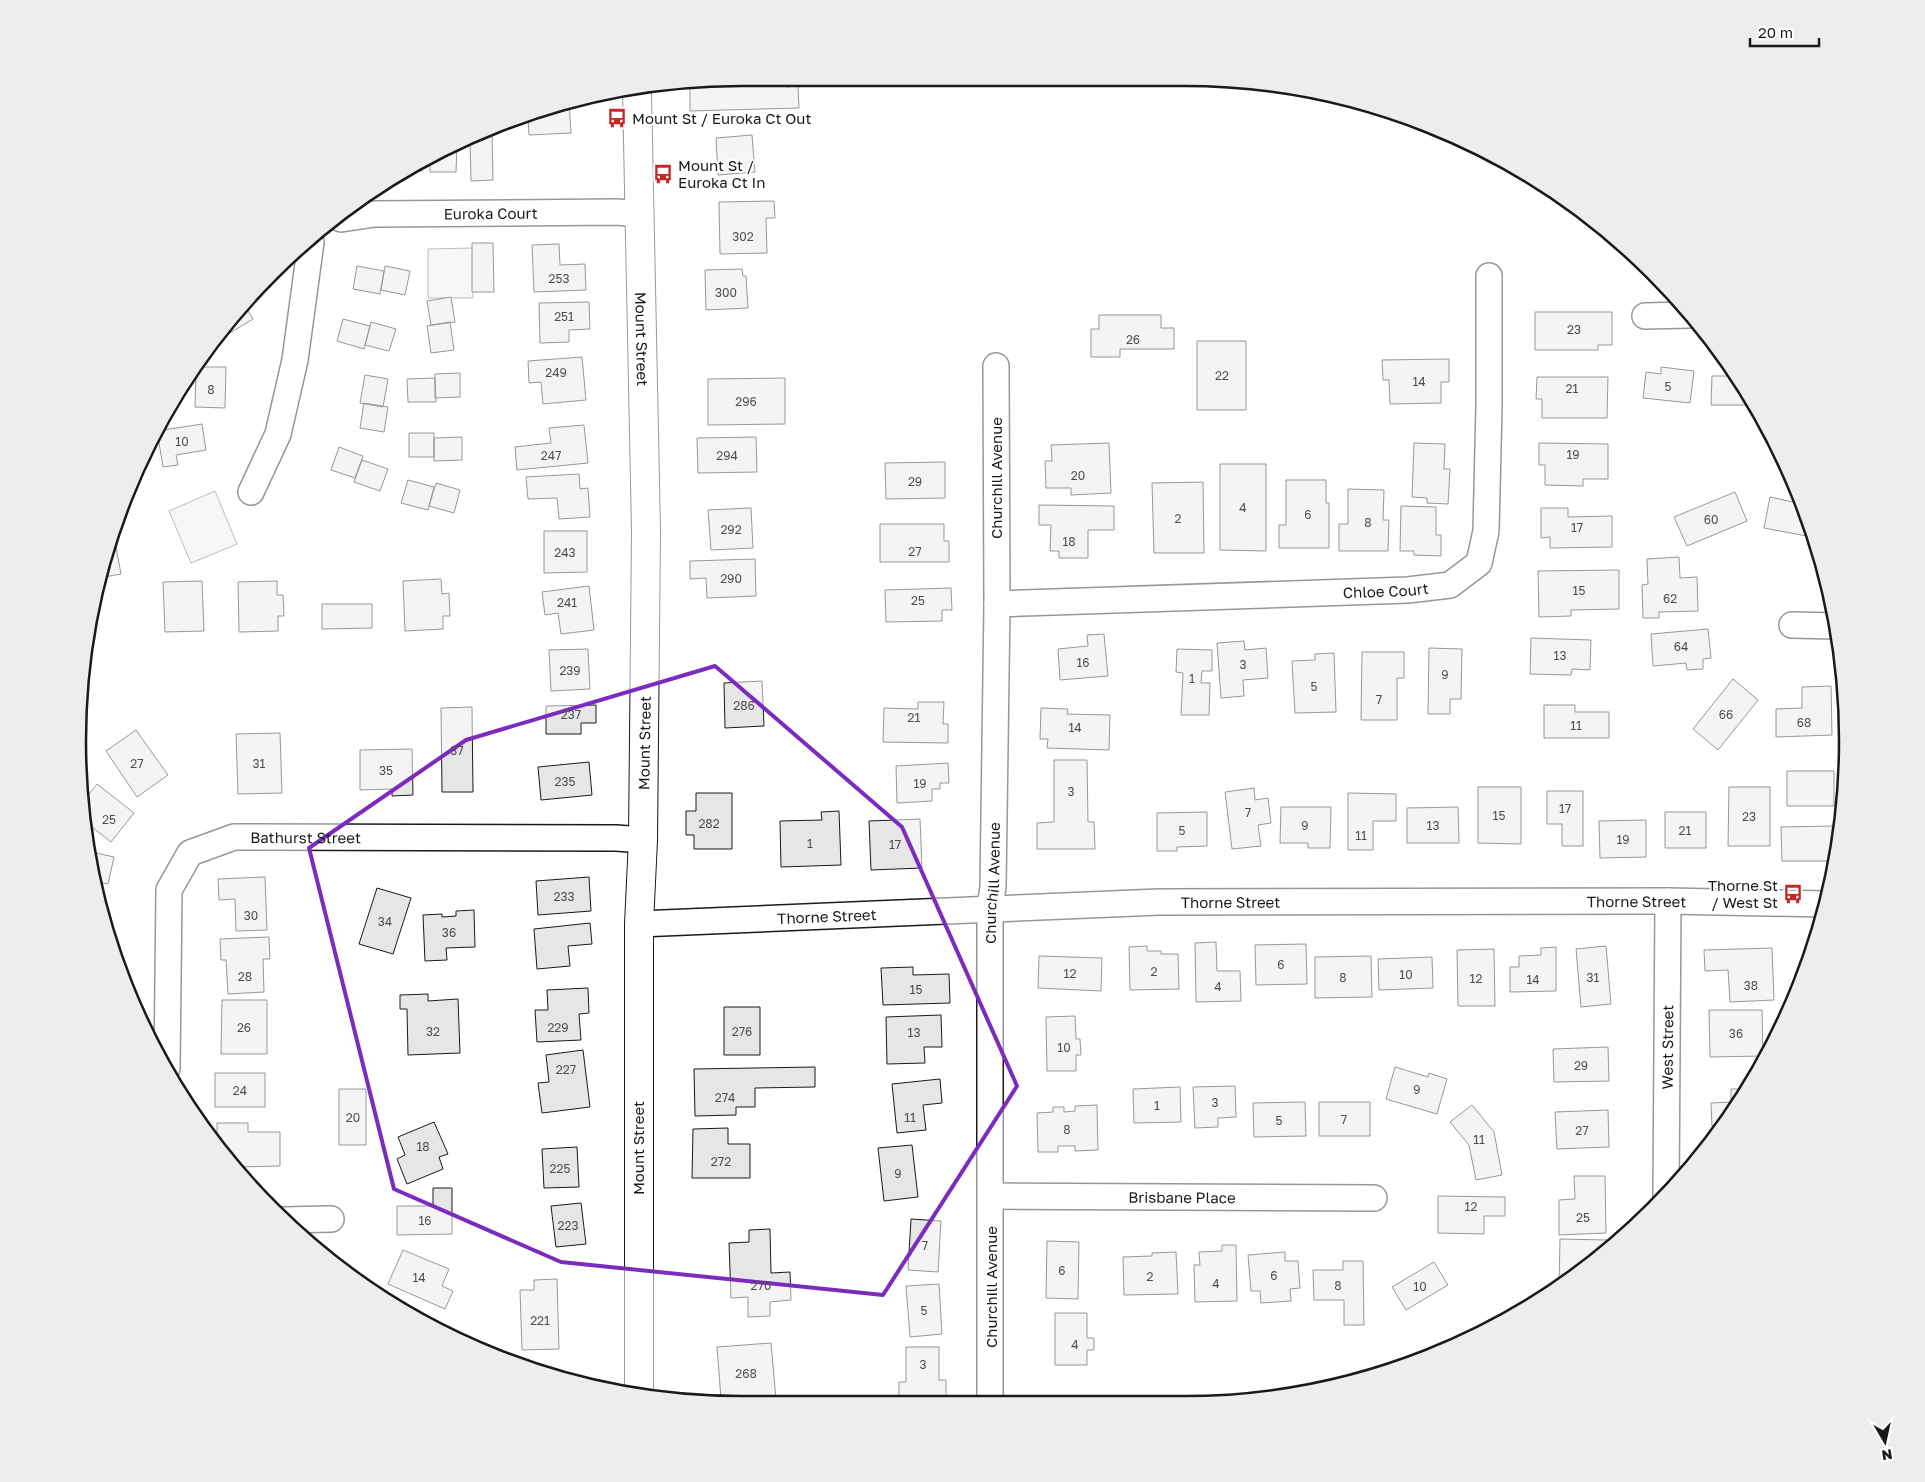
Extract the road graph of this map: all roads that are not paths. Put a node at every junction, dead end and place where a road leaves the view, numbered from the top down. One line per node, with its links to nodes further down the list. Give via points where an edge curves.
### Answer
1 (637, 95): 2 (highway, Mount Street)
2 (640, 214): 3 (street, Euroka Court, via 375,214); 13 (highway, Mount Street, via 646,531)
3 (348, 218)
4 (310, 248): 9 (street, via 294,360 278,434)
5 (1489, 276): 10 (street, Chloe Court, via 1486,531 1479,563 1450,585 1408,590)
6 (1681, 315): 7 (street)
7 (1645, 316)
8 (996, 366): 10 (street, Churchill Avenue)
9 (251, 492)
10 (997, 604): 16 (street, Churchill Avenue, via 993,887)
11 (1792, 625): 12 (street)
12 (1828, 626)
13 (643, 840): 17 (highway, Mount Street); 18 (street, Bathurst Street, via 234,837 190,853 169,890)
14 (1668, 901): 15 (street, Thorne Street); 16 (street, Thorne Street, via 1158,902); 19 (street, West Street)
15 (1817, 904)
16 (990, 908): 17 (street, Thorne Street); 20 (street, Churchill Avenue)
17 (639, 924): 24 (highway, Mount Street)
18 (167, 1055)
19 (1666, 1184)
20 (991, 1196): 21 (street, Brisbane Place); 25 (street, Churchill Avenue)
21 (1374, 1198)
22 (331, 1219): 23 (street)
23 (295, 1220)
24 (639, 1387)
25 (990, 1396)

